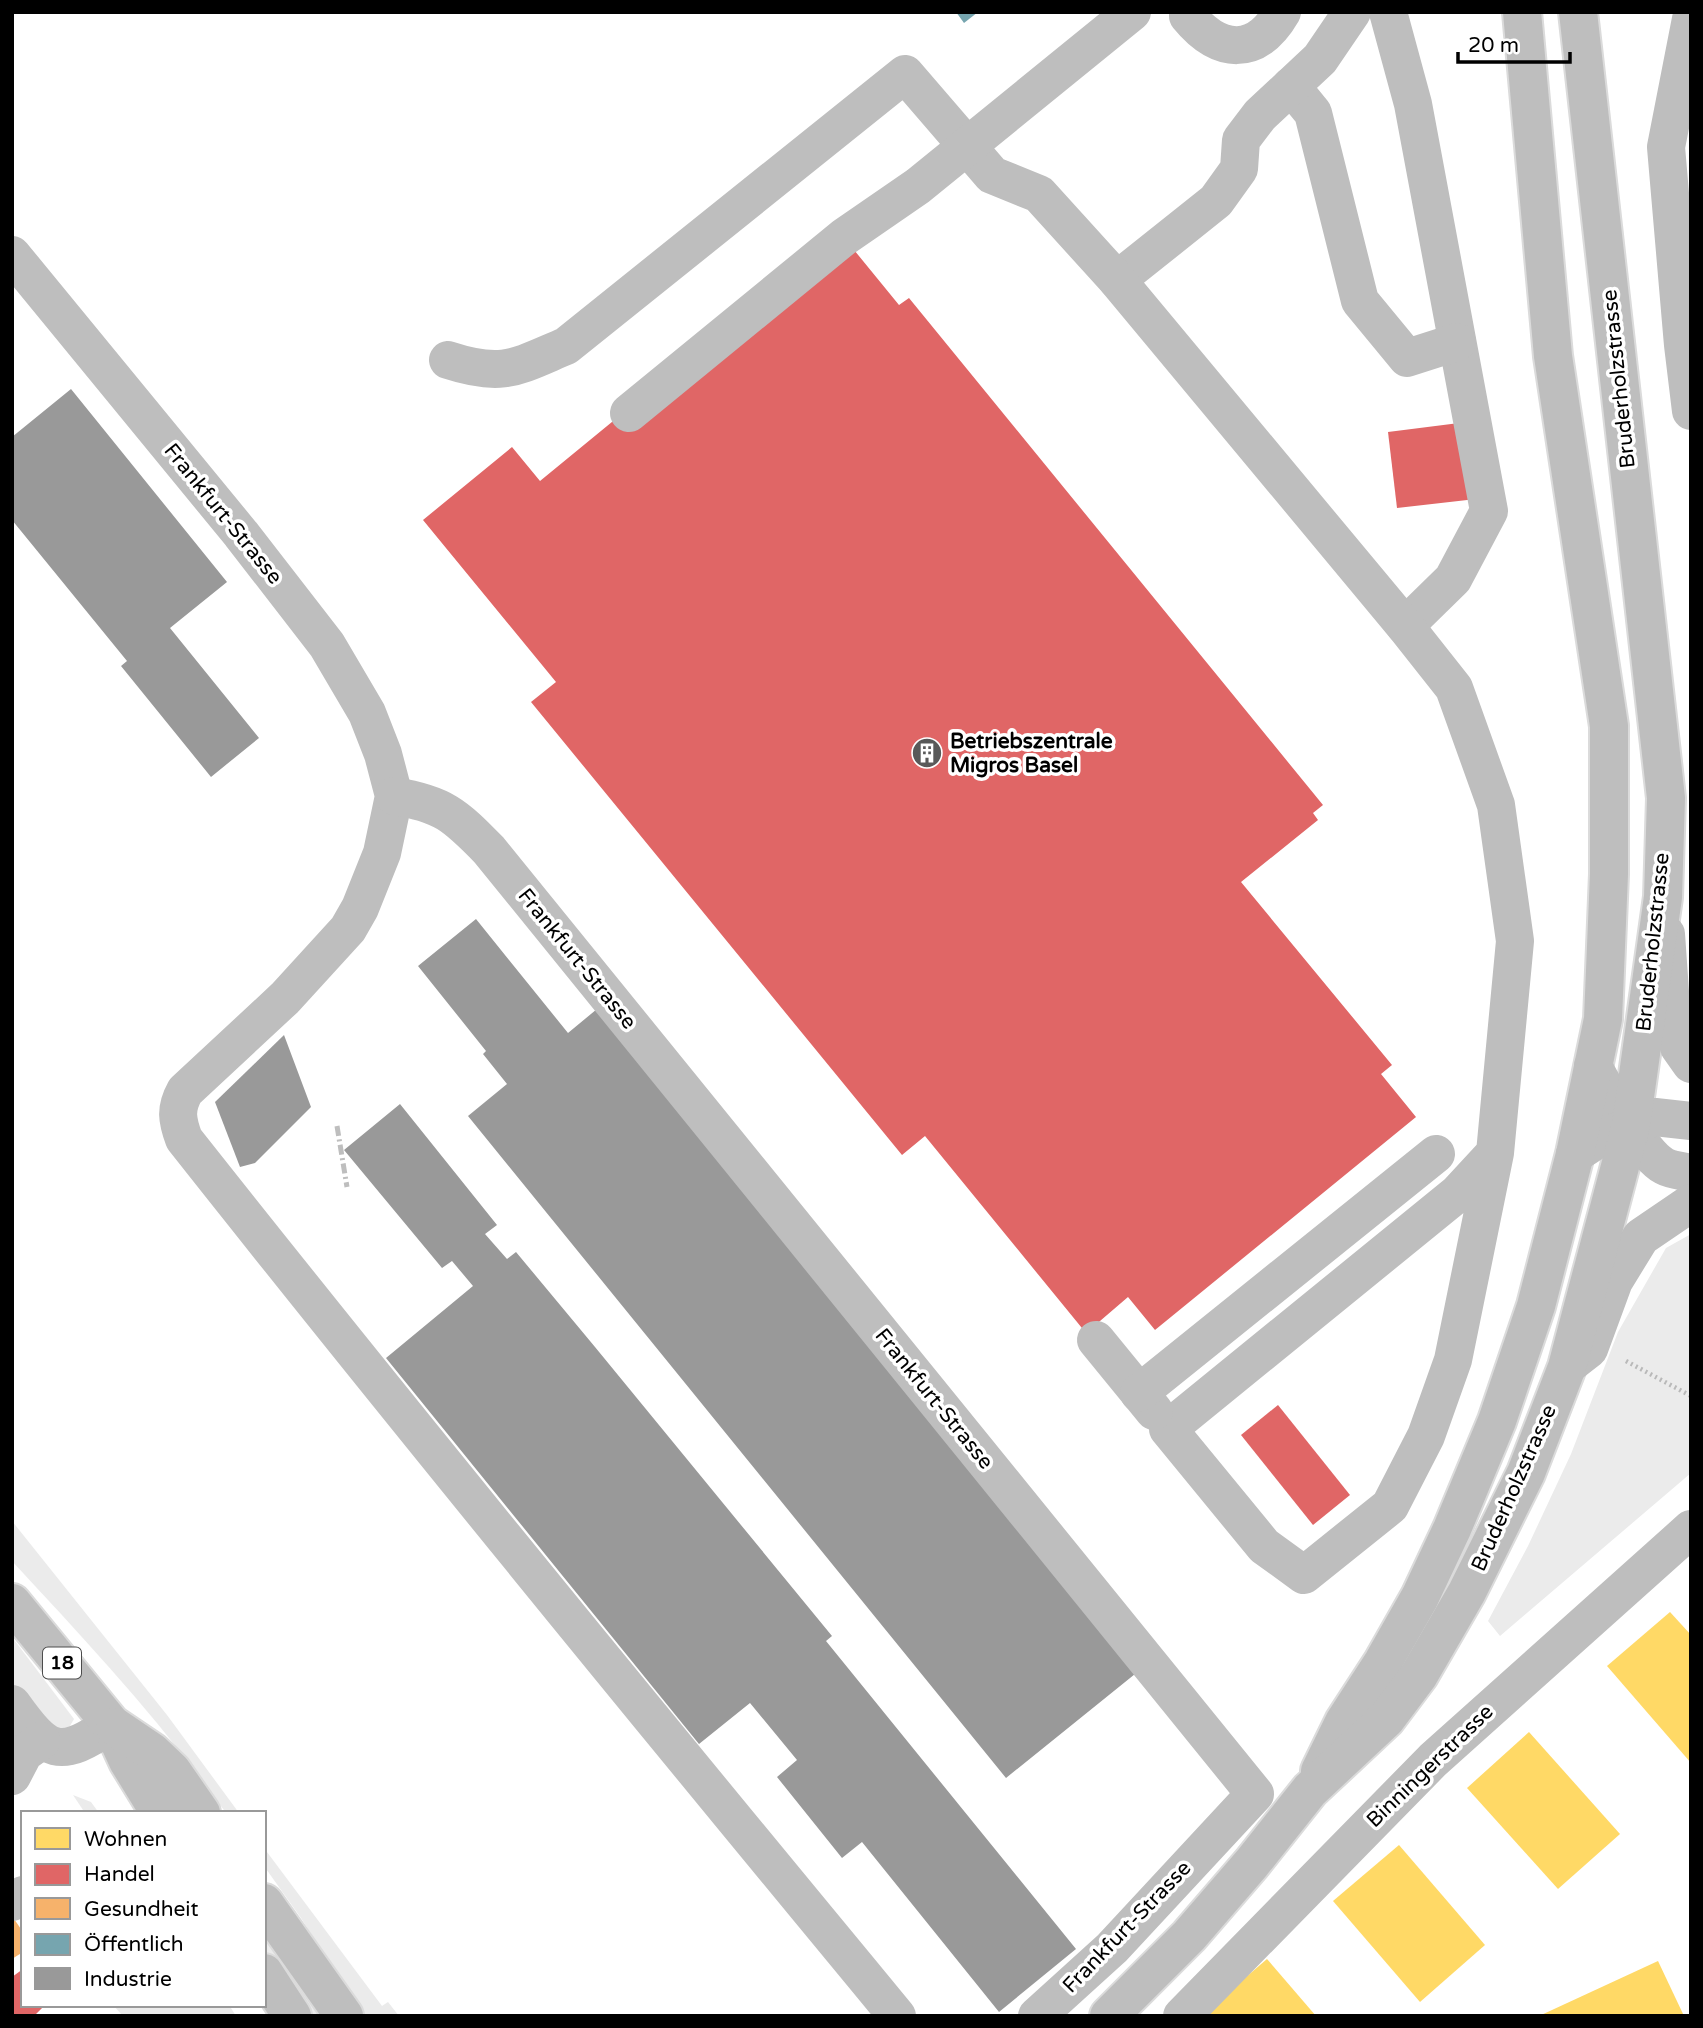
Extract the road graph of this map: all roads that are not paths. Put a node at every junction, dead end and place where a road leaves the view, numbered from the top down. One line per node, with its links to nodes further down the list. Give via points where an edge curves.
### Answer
1 (1132, 12): 15 (street, bridge, via 918,186 844,237)
2 (1282, 12): 7 (street, via 1272,30 1237,45 1215,41)
3 (1352, 12): 9 (street, via 1320,59)
4 (1388, 12): 12 (street, via 1413,104)
5 (1522, 12): 20 (street, Bruderholzstrasse, via 1553,356 1609,726 1603,1019)
6 (1578, 12): 18 (street, Bruderholzstrasse, via 1666,798)
7 (1188, 16)
8 (1691, 19): 14 (street, via 1666,147)
9 (1291, 86): 11 (street, via 1241,140 1239,169 1216,201); 12 (street, via 1313,113 1360,302 1407,359)
10 (12, 255): 17 (street, Frankfurt-Strasse, via 327,645 367,713)
11 (1117, 279): 13 (street, via 1039,194 992,175 905,74 566,346 512,369 478,370); 16 (street)
12 (1457, 342): 16 (street, via 1489,510 1453,579)
13 (449, 359)
14 (1691, 411)
15 (629, 413)
16 (1405, 626): 23 (street, via 1454,688 1496,805 1515,941)
17 (394, 796): 45 (street, Frankfurt-Strasse, via 382,853 348,929 285,998 184,1091 177,1106 184,1139 600,1657); 46 (street, Frankfurt-Strasse, via 425,801 460,820 489,850 1255,1794 1112,1948)
18 (1663, 897): 19 (street, via 1671,1006 1679,1046); 22 (street, Bruderholzstrasse)
19 (1691, 1064)
20 (1594, 1066): 22 (street); 25 (street, Bruderholzstrasse)
21 (1691, 1121): 22 (street, via 1655,1117)
22 (1630, 1125): 25 (street); 26 (street, via 1663,1166); 29 (street, Bruderholzstrasse)
23 (1495, 1153): 31 (street, via 1458,1193); 31 (street, via 1453,1360 1426,1436 1391,1506 1304,1575 1264,1546)
24 (1436, 1154): 30 (street)
25 (1575, 1154): 38 (street, Bruderholzstrasse, via 1536,1306 1497,1421 1420,1597 1344,1723)
26 (1691, 1173)
27 (1691, 1203): 29 (street, via 1642,1237 1614,1281 1589,1349)
28 (1096, 1340): 30 (street)
29 (1567, 1367): 38 (street, Bruderholzstrasse, via 1526,1474 1419,1675 1386,1719)
30 (1139, 1393): 31 (street)
31 (1168, 1429)
32 (1691, 1529): 48 (street, Binningerstrasse, via 1433,1760)
33 (12, 1603): 35 (street, 18)
34 (12, 1704): 36 (street)
35 (111, 1724): 36 (street, via 85,1742 63,1748); 39 (street, 18); 40 (street, 18, via 152,1752)
36 (41, 1741): 37 (street, via 24,1753)
37 (12, 1776)
38 (1310, 1790): 47 (street, Bruderholzstrasse, via 1189,1936)
39 (159, 1811)
40 (200, 1811)
41 (266, 1906): 44 (street)
42 (266, 1976): 43 (street)
43 (292, 2016)
44 (344, 2016)
45 (897, 2016)
46 (1037, 2016)
47 (1109, 2016)
48 (1182, 2016)

